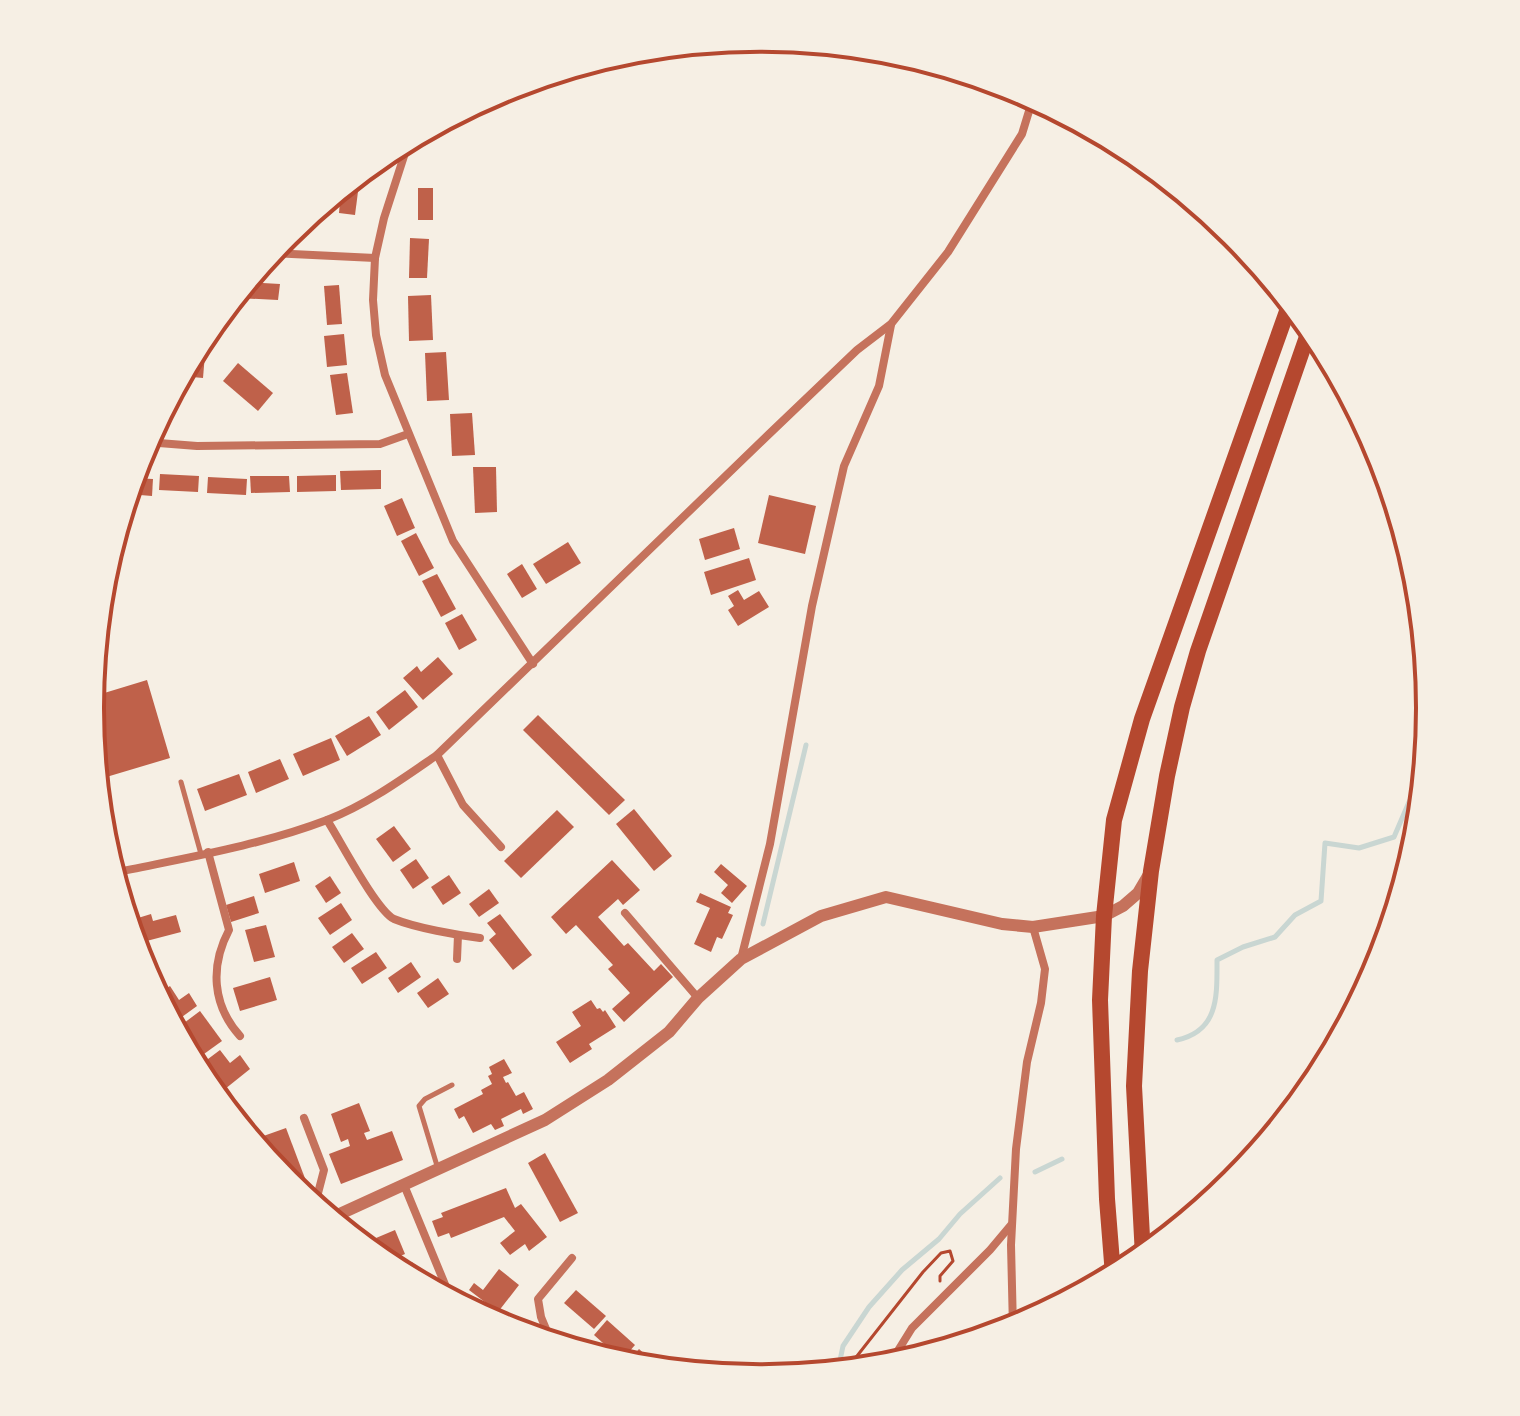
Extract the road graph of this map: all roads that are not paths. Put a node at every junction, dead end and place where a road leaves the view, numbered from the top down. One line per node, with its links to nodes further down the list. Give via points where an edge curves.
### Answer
1 (1029, 110): 6 (street, via 1022,134 948,252)
2 (403, 158): 4 (street)
3 (287, 254): 4 (street)
4 (375, 258): 8 (street, via 376,335)
5 (1285, 316): 19 (highway, via 1142,719 1114,820)
6 (891, 324): 10 (street, via 823,382); 24 (street, via 879,386 844,466 812,606 770,844)
7 (1305, 343): 17 (highway, via 1198,651 1170,762)
8 (408, 434): 9 (street, via 380,444); 10 (street, via 453,541)
9 (160, 443)
10 (533, 664): 11 (street)
11 (437, 755): 13 (street, via 382,793); 14 (street, via 463,805)
12 (181, 782): 15 (lane)
13 (327, 820): 15 (street); 21 (street, via 392,918)
14 (501, 847)
15 (204, 853): 16 (street); 26 (street, via 229,930 216,990 228,1023)
16 (124, 870)
17 (1151, 871): 19 (street, via 1138,893); 34 (highway, via 1134,1086)
18 (625, 913): 25 (street)
19 (1104, 916): 20 (street); 36 (highway, via 1100,1000)
20 (1033, 927): 24 (street, via 886,897 821,916); 33 (street, via 1045,969 1027,1062)
21 (458, 935): 22 (street); 23 (street)
22 (480, 938)
23 (457, 959)
24 (741, 959): 25 (street)
25 (698, 998): 29 (street, via 669,1032 608,1080 545,1120)
26 (240, 1036)
27 (452, 1085): 29 (lane, via 419,1106)
28 (304, 1118): 31 (street, via 324,1170)
29 (438, 1170): 30 (street)
30 (404, 1185): 32 (street); 37 (street)
31 (316, 1191)
32 (342, 1213)
33 (1012, 1223): 38 (street); 40 (street, via 912,1328)
34 (1142, 1240)
35 (572, 1258): 39 (street, via 538,1299)
36 (1112, 1261)
37 (444, 1282)
38 (1013, 1313)
39 (545, 1328)
40 (899, 1349)

